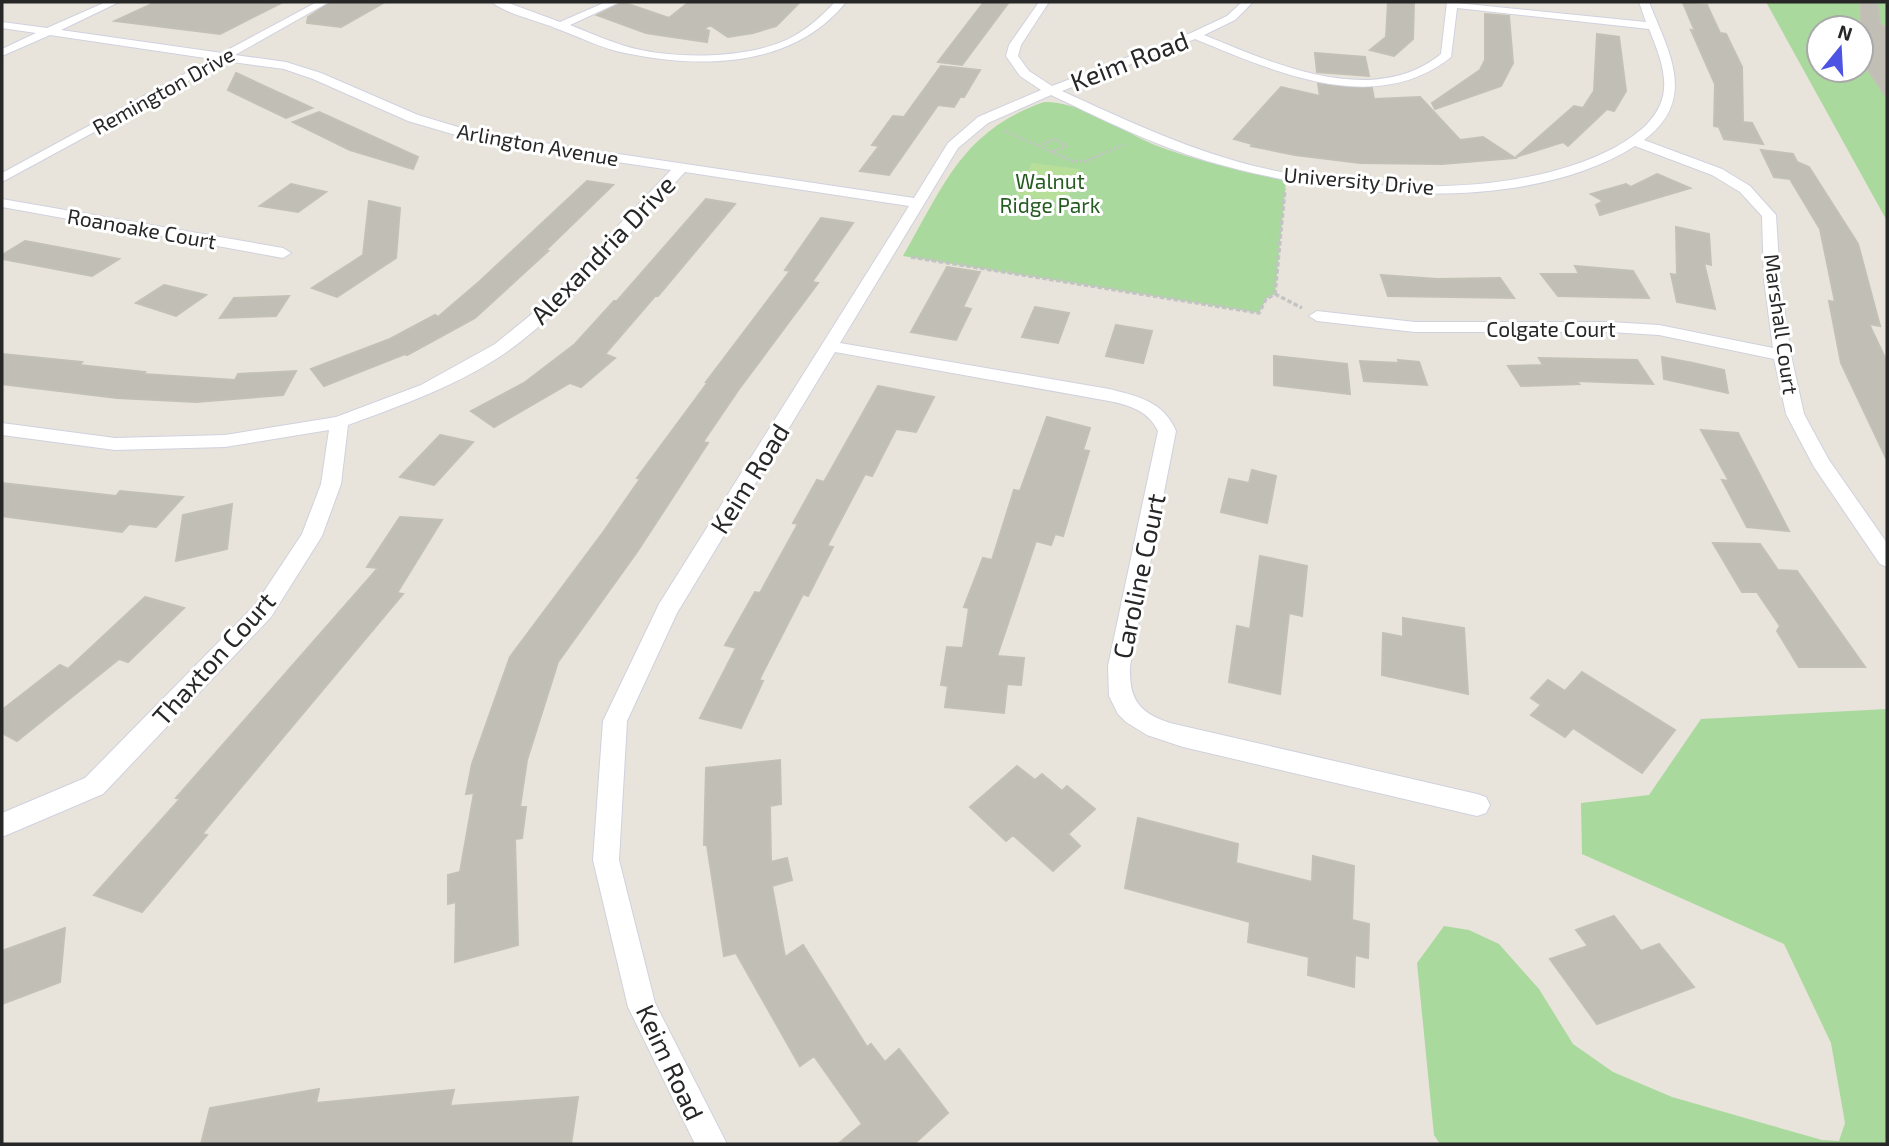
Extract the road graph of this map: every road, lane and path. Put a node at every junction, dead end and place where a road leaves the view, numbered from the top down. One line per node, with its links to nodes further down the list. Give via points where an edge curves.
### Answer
1 (114, 2): 13 (street)
2 (324, 2): 16 (street, Remington Drive)
3 (496, 2): 10 (street)
4 (615, 2): 10 (street)
5 (841, 2): 10 (street, via 797,39 771,50 716,58 625,50)
6 (1044, 2): 17 (street, University Drive, via 1012,56 1018,69)
7 (1248, 2): 14 (street, Keim Road, via 1231,18)
8 (1644, 2): 12 (street, University Drive)
9 (1452, 3): 12 (street); 14 (street, via 1447,55 1427,71 1375,82 1304,76)
10 (561, 24)
11 (2, 25): 13 (street, Arlington Avenue)
12 (1652, 26): 20 (street, University Drive, via 1671,92 1662,114)
13 (49, 32): 15 (street); 16 (street, Arlington Avenue)
14 (1195, 35): 17 (street, Keim Road)
15 (2, 53)
16 (224, 56): 23 (street, Arlington Avenue, via 286,66 413,118 476,137); 24 (street, Remington Drive)
17 (1052, 90): 20 (street, University Drive, via 1212,159 1341,183 1425,189 1531,182 1577,170); 27 (street, Keim Road, via 1007,108 967,132 953,146)
18 (997, 129): 21 (path)
19 (1133, 141): 22 (path, via 1086,161 1066,160)
20 (1637, 142): 33 (street, Marshall Court, via 1717,172 1745,189 1769,215)
21 (1038, 146): 22 (path); 22 (path, via 1055,139 1068,146)
22 (1051, 152)
23 (681, 168): 27 (street, Arlington Avenue); 34 (street, Alexandria Drive, via 550,307 501,348 427,389)
24 (2, 178)
25 (1286, 185): 30 (path)
26 (2, 203): 28 (street, Roanoake Court)
27 (918, 203): 32 (street, Keim Road)
28 (283, 253)
29 (911, 257): 30 (path, via 1259,313 1266,299)
30 (1275, 294): 31 (path)
31 (1317, 317): 33 (street, Colgate Court, via 1415,327 1659,330)
32 (831, 346): 37 (street, Caroline Court, via 1109,395 1154,412 1167,432 1116,686 1126,708 1147,727); 39 (street, Keim Road, via 667,610 615,721 607,860 642,1007)
33 (1782, 355): 36 (street, Marshall Court, via 1795,414 1821,463)
34 (339, 422): 35 (street, Alexandria Drive, via 225,441 116,444); 38 (street, Thaxton Court, via 331,484 312,536 262,611 94,786)
35 (2, 429)
36 (1887, 559)
37 (1477, 806)
38 (2, 824)
39 (710, 1144)

